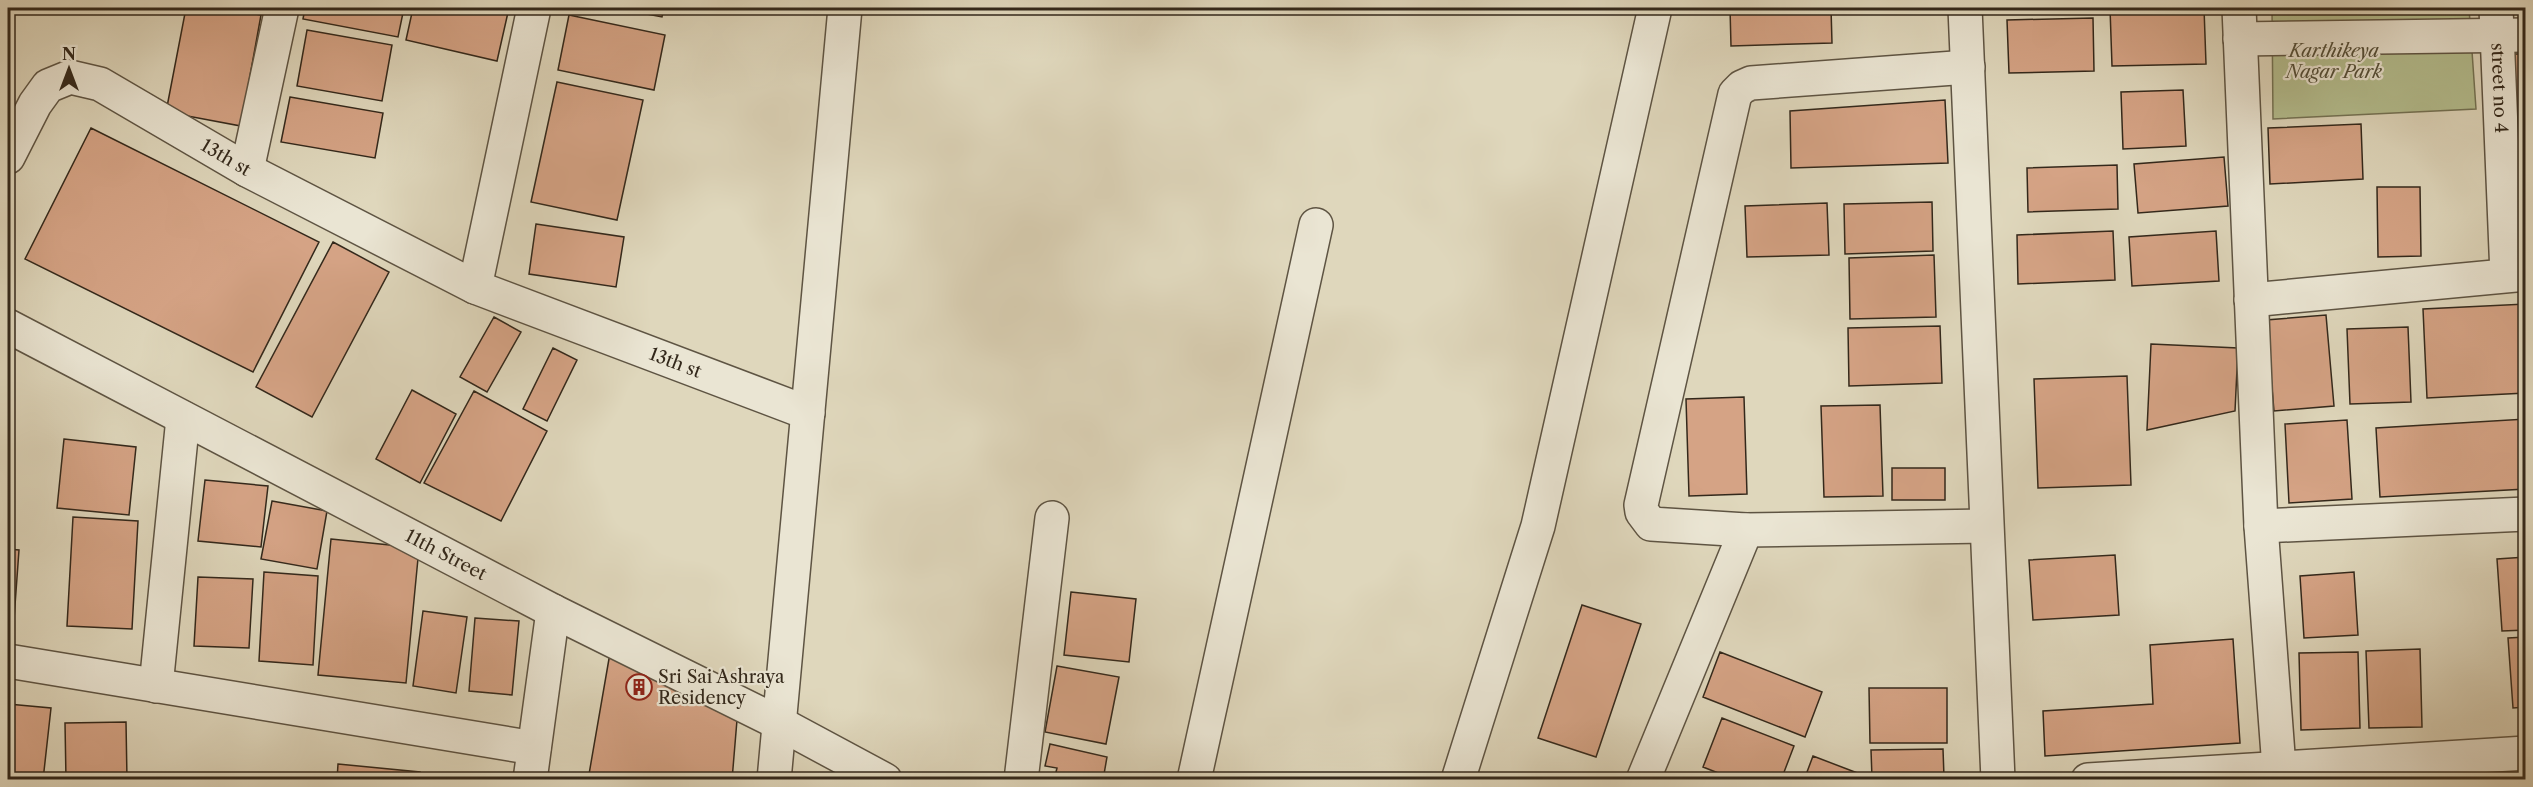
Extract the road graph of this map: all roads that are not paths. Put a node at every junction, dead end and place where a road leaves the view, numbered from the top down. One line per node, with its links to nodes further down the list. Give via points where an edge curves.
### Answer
1 (282, 8): 10 (street)
2 (534, 8): 13 (street)
3 (845, 8): 16 (street)
4 (1655, 8): 36 (street, via 1538,526)
5 (1965, 8): 8 (street)
6 (2240, 23): 7 (street); 14 (street)
7 (2507, 26): 12 (street, street no 4)
8 (1968, 67): 20 (street); 22 (street, via 1751,83 1736,94 1641,505 1651,524)
9 (8, 157): 10 (street, 13th st, via 48,86 70,77 100,84)
10 (247, 170): 13 (street, 13th st)
11 (1316, 225): 35 (street)
12 (2516, 275): 14 (street)
13 (476, 287): 16 (street, 13th st)
14 (2251, 300): 21 (street)
15 (8, 326): 17 (street, 11th Street)
16 (808, 413): 26 (street)
17 (183, 418): 23 (street, 11th Street); 25 (street)
18 (2526, 514): 21 (street)
19 (1052, 518): 34 (street)
20 (1986, 526): 22 (street); 37 (street)
21 (2261, 526): 29 (street)
22 (1746, 530): 30 (street)
23 (553, 611): 26 (street, 11th Street); 27 (street)
24 (8, 662): 25 (street)
25 (156, 686): 27 (street)
26 (779, 723): 32 (street); 33 (street, 11th Street)
27 (534, 748): 31 (street)
28 (2526, 753): 29 (street)
29 (2279, 768): 38 (street)
30 (1654, 776)
31 (530, 780)
32 (774, 780)
33 (885, 780)
34 (1021, 780)
35 (1194, 780)
36 (1458, 780)
37 (1998, 780)
38 (2088, 780)

